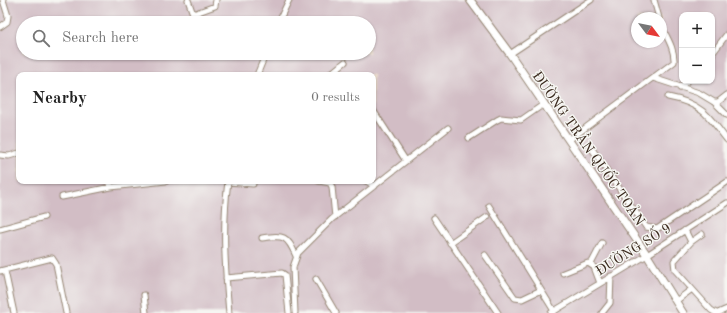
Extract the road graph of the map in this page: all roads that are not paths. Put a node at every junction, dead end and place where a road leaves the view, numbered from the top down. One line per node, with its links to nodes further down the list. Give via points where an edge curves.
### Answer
1 (3, 0): 11 (street, via 8,16 7,22)
2 (188, 0): 9 (street)
3 (216, 0): 9 (street, via 215,6)
4 (289, 0): 10 (street)
5 (591, 0): 15 (street)
6 (654, 0): 8 (street)
7 (472, 1): 15 (main road, ĐƯỜNG TRẦN QUỐC TOẢN)
8 (657, 12)
9 (193, 14)
10 (281, 16)
11 (0, 27)
12 (727, 34): 14 (street)
13 (667, 37): 20 (street, via 674,62)
14 (715, 50)
15 (510, 54): 26 (main road, ĐƯỜNG TRẦN QUỐC TOẢN)
16 (263, 60): 18 (street)
17 (345, 62): 19 (street)
18 (258, 72)
19 (332, 72)
20 (653, 78): 22 (street); 31 (street)
21 (684, 84): 22 (street)
22 (680, 88): 25 (street, via 699,93)
23 (727, 94): 25 (street, via 718,102)
24 (668, 97): 32 (street, via 685,100 703,109)
25 (714, 102): 28 (street)
26 (544, 104): 30 (street, via 521,120 502,118); 31 (main road, ĐƯỜNG TRẦN QUỐC TOẢN)
27 (376, 115): 36 (street)
28 (727, 115)
29 (448, 128): 36 (street)
30 (469, 138)
31 (569, 140): 60 (main road, ĐƯỜNG TRẦN QUỐC TOẢN)
32 (727, 140)
33 (592, 149): 37 (street, via 646,227 657,229)
34 (16, 153): 35 (street)
35 (0, 155)
36 (406, 161): 43 (street)
37 (727, 182)
38 (110, 184): 44 (street)
39 (138, 184): 44 (street)
40 (228, 184): 66 (street, via 224,227)
41 (331, 184): 49 (street)
42 (371, 184): 43 (street)
43 (374, 186): 49 (street)
44 (111, 187): 45 (street)
45 (62, 197)
46 (727, 203): 53 (street, ĐƯỜNG SỐ 9)
47 (489, 206): 70 (street)
48 (44, 217): 52 (street)
49 (336, 217): 61 (street)
50 (487, 217): 57 (street)
51 (434, 218): 57 (street)
52 (0, 228)
53 (685, 230): 56 (street); 60 (street, ĐƯỜNG SỐ 9)
54 (702, 234): 56 (street)
55 (262, 238): 61 (street, via 280,235 284,237)
56 (691, 242): 69 (street, via 674,261 675,270)
57 (450, 243): 82 (street)
58 (602, 243): 62 (street)
59 (485, 254): 70 (street, via 515,298 522,299)
60 (648, 255): 65 (street, ĐƯỜNG SỐ 9); 72 (main road, ĐƯỜNG TRẦN QUỐC TOẢN)
61 (296, 256): 80 (street, via 293,267)
62 (591, 264): 64 (street); 68 (street)
63 (2, 271): 75 (street); 76 (street, via 52,258 56,264)
64 (563, 274)
65 (611, 276): 68 (street, ĐƯỜNG SỐ 9); 83 (street, via 610,303)
66 (226, 278): 78 (street); 79 (street, via 282,273 285,275)
67 (316, 279): 81 (street)
68 (600, 283): 74 (street, ĐƯỜNG SỐ 9)
69 (692, 289): 72 (street); 85 (street)
70 (542, 290): 74 (street)
71 (144, 295): 77 (street)
72 (676, 301): 84 (main road, ĐƯỜNG TRẦN QUỐC TOẢN)
73 (727, 309): 85 (street)
74 (552, 312)
75 (14, 313)
76 (66, 313)
77 (146, 313)
78 (229, 313)
79 (289, 313)
80 (295, 313)
81 (336, 313)
82 (498, 313)
83 (602, 313)
84 (683, 313)
85 (717, 313)

